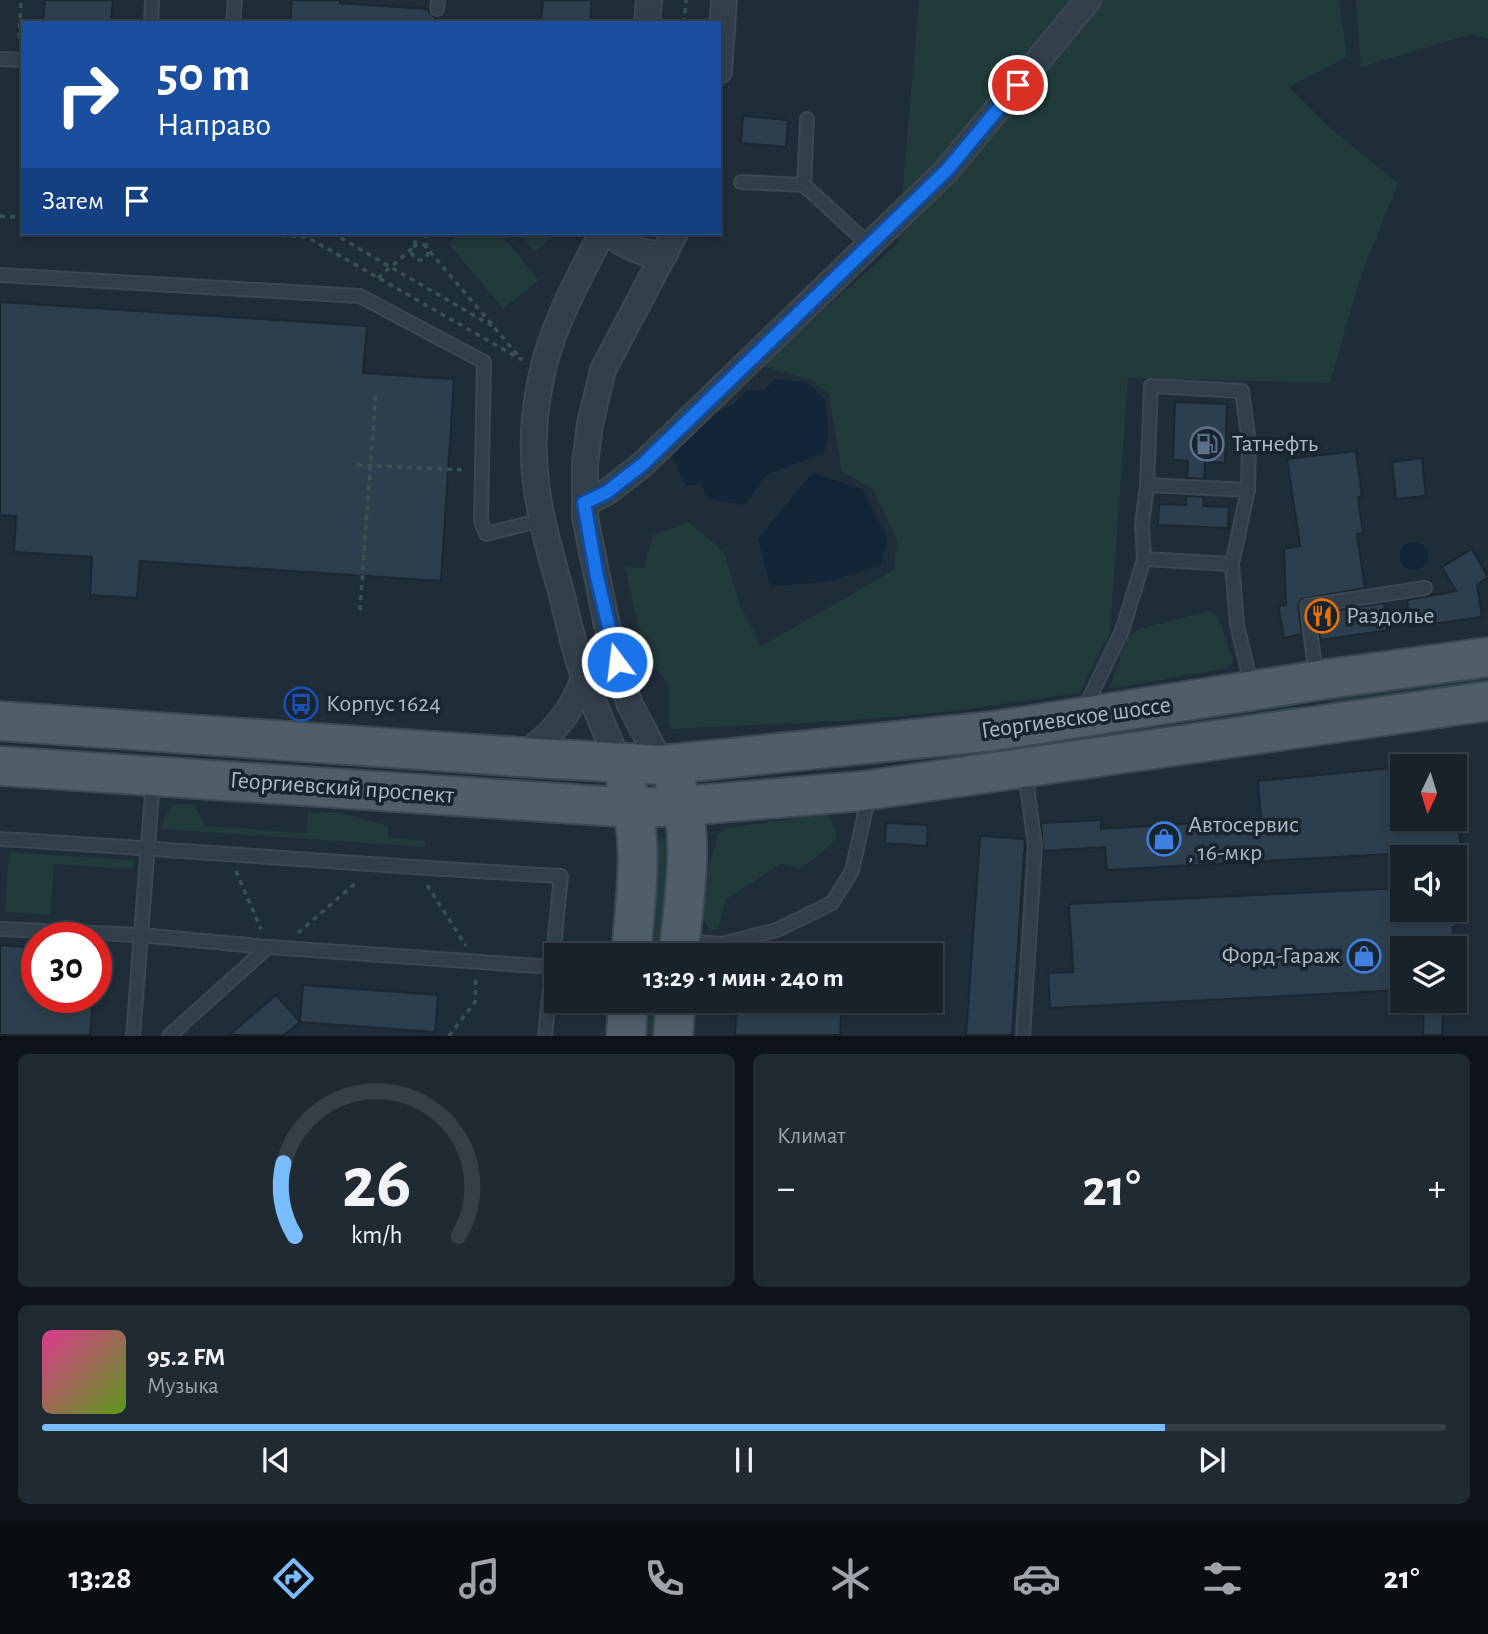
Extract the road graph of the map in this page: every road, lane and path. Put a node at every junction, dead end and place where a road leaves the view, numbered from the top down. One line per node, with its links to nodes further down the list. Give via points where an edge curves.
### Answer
1 (21, 0): 12 (path)
2 (152, 0): 8 (lane)
3 (235, 0): 9 (lane)
4 (649, 0): 10 (street)
5 (686, 0): 11 (path)
6 (724, 0): 13 (street)
7 (1088, 0): 30 (street, via 947,170)
8 (151, 21)
9 (233, 21)
10 (647, 21)
11 (684, 21)
12 (19, 38)
13 (721, 43)
14 (0, 59): 15 (lane)
15 (21, 60)
16 (807, 119): 18 (lane)
17 (741, 182): 18 (lane)
18 (804, 185): 30 (lane)
19 (0, 216): 20 (path)
20 (21, 217)
21 (274, 235): 35 (path, via 307,237)
22 (335, 235): 33 (path)
23 (415, 235): 31 (path)
24 (426, 235): 32 (path)
25 (507, 235): 28 (path)
26 (601, 235): 44 (street, via 565,307 541,377 533,421 533,465)
27 (611, 235): 29 (street, via 647,254)
28 (512, 241)
29 (670, 243): 43 (street, via 603,370 590,424)
30 (868, 244): 43 (street, via 643,464 607,492)
31 (415, 246): 32 (path); 32 (path, via 412,252 419,260 428,253); 33 (path)
32 (426, 247): 36 (path)
33 (390, 268): 35 (path); 36 (path)
34 (0, 275): 40 (lane, via 360,296 484,362)
35 (378, 278): 36 (path, via 523,361)
36 (494, 327)
37 (376, 390): 39 (path)
38 (357, 464): 39 (path)
39 (371, 465): 40 (path); 48 (path)
40 (482, 471): 44 (lane, via 481,521 486,534)
41 (1147, 485): 42 (lane); 42 (lane, via 1151,386 1242,391 1250,443); 45 (lane)
42 (1248, 490): 46 (lane)
43 (584, 503): 59 (street, via 629,705)
44 (541, 520): 50 (street)
45 (1144, 559): 46 (lane); 54 (lane, via 1122,631)
46 (1231, 564): 52 (lane, via 1237,625)
47 (1425, 588): 51 (lane, via 1307,606)
48 (360, 610)
49 (1488, 657): 51 (main road, Георгиевское шоссе)
50 (584, 679): 57 (street, via 557,727); 58 (street)
51 (1322, 680): 52 (main road, Георгиевское шоссе); 56 (street, via 1313,692 1313,709)
52 (1252, 691): 54 (main road, Георгиевское шоссе)
53 (1488, 701): 56 (main road, Георгиевское шоссе)
54 (1080, 718): 59 (main road, Георгиевское шоссе)
55 (0, 721): 57 (main road, Георгиевский проспект)
56 (1335, 721): 61 (main road, Георгиевское шоссе)
57 (520, 757): 58 (main road, Георгиевский проспект)
58 (619, 764): 59 (main road, Георгиевский проспект); 65 (main road)
59 (662, 765): 64 (main road)
60 (0, 766): 62 (main road, Георгиевский проспект)
61 (1025, 768): 63 (main road, Георгиевское шоссе); 89 (lane, via 1035,846)
62 (153, 776): 65 (main road, Георгиевский проспект); 67 (lane)
63 (862, 791): 64 (main road, Георгиевское шоссе); 76 (lane, via 866,808 852,871 832,903 777,930)
64 (684, 806): 65 (main road, Георгиевский проспект); 75 (main road, via 687,856)
65 (634, 808): 74 (main road, via 639,856)
66 (0, 839): 67 (lane)
67 (147, 848): 68 (lane); 72 (lane)
68 (229, 855): 69 (lane); 77 (path)
69 (376, 866): 70 (lane); 77 (path)
70 (416, 868): 73 (lane, via 561,876); 78 (path)
71 (0, 929): 72 (lane)
72 (140, 935): 77 (lane); 83 (lane)
73 (554, 943)
74 (632, 943)
75 (679, 943)
76 (726, 943)
77 (275, 947): 78 (lane); 84 (lane)
78 (477, 963): 79 (lane); 85 (path, via 475,1003)
79 (544, 967)
80 (547, 1013): 86 (lane)
81 (627, 1013): 87 (main road)
82 (675, 1013): 88 (main road)
83 (133, 1035)
84 (169, 1035)
85 (449, 1035)
86 (545, 1035)
87 (626, 1035)
88 (673, 1035)
89 (1023, 1035)

